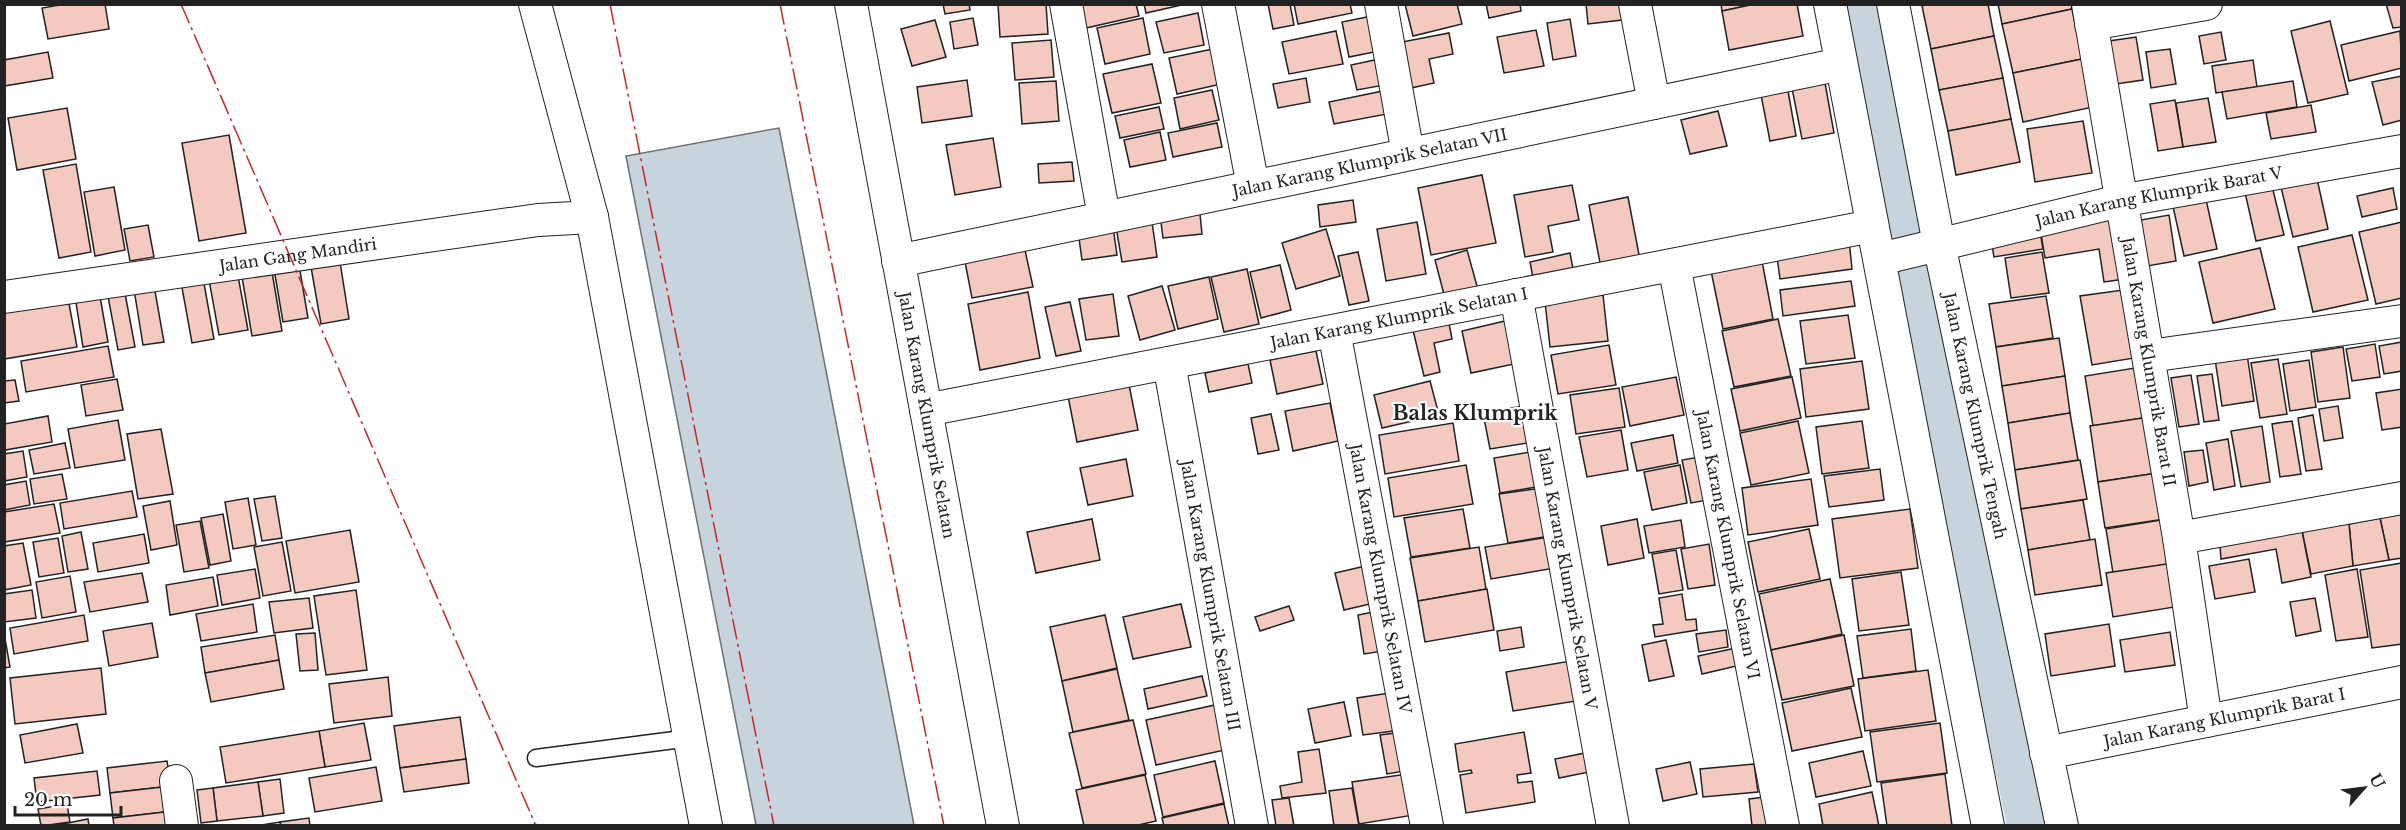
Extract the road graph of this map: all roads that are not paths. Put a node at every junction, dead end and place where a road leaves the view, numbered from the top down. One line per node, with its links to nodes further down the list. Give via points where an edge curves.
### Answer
1 (535, 4): 17 (street)
2 (851, 4): 21 (street, Jalan Karang Klumprik Selatan)
3 (1066, 4): 18 (street)
4 (1218, 4): 15 (street)
5 (1381, 4): 14 (street)
6 (1635, 4): 12 (street)
7 (1830, 4): 11 (street, Jalan Karang Klumprik Tengah)
8 (1893, 4): 20 (street, Jalan Karang Klumprik Tengah)
9 (2206, 4): 10 (street)
10 (2090, 14): 16 (street, Jalan Karang Klumprik Barat II)
11 (1841, 64): 12 (street, Jalan Karang Klumprik Selatan VII); 19 (street, Jalan Karang Klumprik Tengah)
12 (1654, 103): 14 (street, Jalan Karang Klumprik Selatan VII)
13 (2402, 151): 16 (street, Jalan Karang Klumprik Barat V)
14 (1408, 154): 15 (street, Jalan Karang Klumprik Selatan VII)
15 (1253, 186): 18 (street, Jalan Karang Klumprik Selatan VII)
16 (2121, 201): 20 (street, Jalan Karang Klumprik Barat V); 27 (street, Jalan Karang Klumprik Barat II)
17 (586, 217): 24 (street, Jalan Gang Mandiri, via 538,220); 34 (street)
18 (1104, 218): 21 (street, Jalan Karang Klumprik Selatan VII)
19 (1872, 226): 20 (street, Jalan Karang Klumprik Tengah); 22 (street, Jalan Karang Klumprik Selatan I)
20 (1908, 252): 35 (street, Jalan Karang Klumprik Tengah); 45 (street, Jalan Karang Klumprik Tengah)
21 (898, 261): 29 (street, Jalan Karang Klumprik Selatan)
22 (1674, 265): 23 (street, Jalan Karang Klumprik Selatan I); 44 (street, Jalan Karang Klumprik Selatan VI)
23 (1516, 295): 26 (street, Jalan Karang Klumprik Selatan I); 43 (street, Jalan Karang Klumprik Selatan V)
24 (4, 297)
25 (2402, 321): 27 (street)
26 (1334, 330): 28 (street, Jalan Karang Klumprik Selatan I); 42 (street, Jalan Karang Klumprik Selatan IV)
27 (2149, 356): 31 (street, Jalan Karang Klumprik Barat II)
28 (1169, 363): 29 (street, Jalan Karang Klumprik Selatan I); 41 (street, Jalan Karang Klumprik Selatan III)
29 (926, 410): 40 (street, Jalan Karang Klumprik Selatan)
30 (2402, 498): 31 (street)
31 (2180, 538): 33 (street, Jalan Karang Klumprik Barat II)
32 (2402, 682): 33 (street, Jalan Karang Klumprik Barat I)
33 (2206, 721): 35 (street, Jalan Karang Klumprik Barat I)
34 (675, 740): 36 (lane); 39 (street)
35 (2046, 753): 46 (street, Jalan Karang Klumprik Tengah)
36 (536, 758)
37 (176, 781): 38 (street)
38 (182, 825)
39 (706, 825)
40 (1003, 825)
41 (1252, 825)
42 (1427, 825)
43 (1613, 825)
44 (1784, 825)
45 (1988, 825)
46 (2062, 825)

